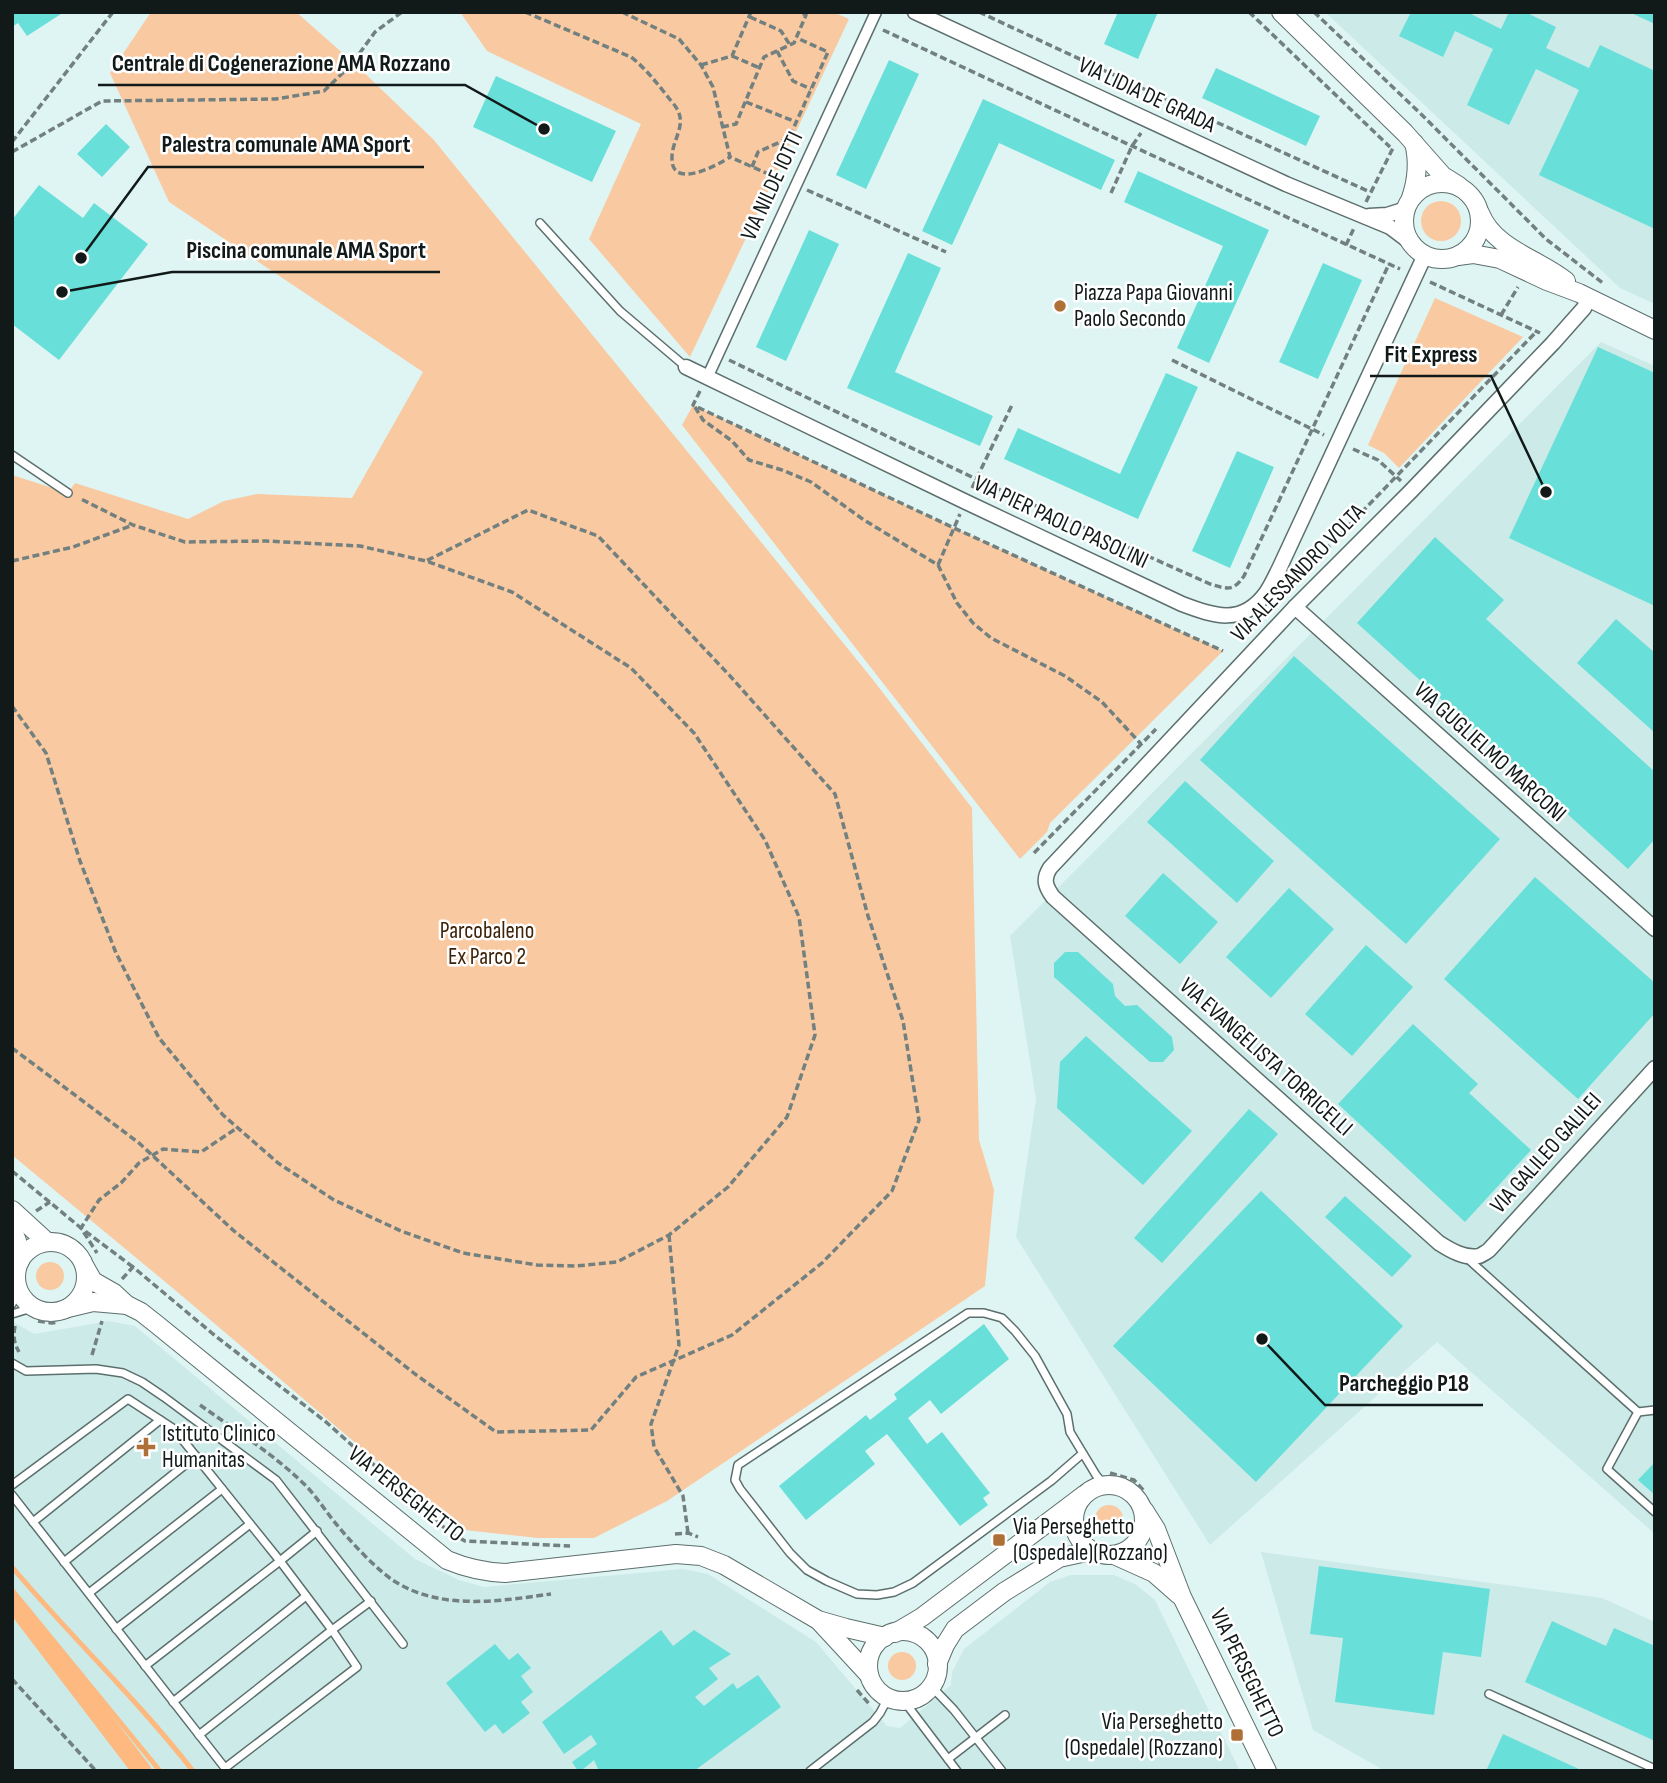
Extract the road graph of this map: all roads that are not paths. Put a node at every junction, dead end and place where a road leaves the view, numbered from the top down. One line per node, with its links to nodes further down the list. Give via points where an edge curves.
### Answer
1 (876, 12): 17 (street, VIA NILDE IOTTI)
2 (915, 12): 4 (street, VIA LIDIA DE GRADA)
3 (1281, 12): 5 (street)
4 (938, 17): 9 (street, VIA LIDIA DE GRADA, via 1150,121)
5 (1406, 142): 6 (street); 7 (street, via 1417,159)
6 (1459, 187): 7 (street, via 1434,183 1419,190); 8 (street, via 1472,196)
7 (1408, 204): 9 (street, VIA LIDIA DE GRADA, via 1387,215); 11 (street, via 1404,217)
8 (1480, 212): 13 (street, via 1477,238); 14 (street, via 1497,237)
9 (1360, 215): 11 (street, VIA LIDIA DE GRADA, via 1390,227)
10 (540, 223): 16 (lane, VIA PIER PAOLO PASOLINI, via 620,311)
11 (1410, 242): 12 (street)
12 (1425, 255): 13 (street); 17 (street, VIA PIER PAOLO PASOLINI, via 1266,593 1255,605 1227,617 1182,604)
13 (1457, 256): 14 (street, via 1492,256)
14 (1584, 295): 15 (street); 20 (street, VIA ALESSANDRO VOLTA, via 1584,308 1553,343)
15 (1655, 330)
16 (686, 367): 17 (street, VIA PIER PAOLO PASOLINI)
17 (707, 378)
18 (12, 455): 19 (lane)
19 (68, 493)
20 (1295, 607): 21 (street, VIA ALESSANDRO VOLTA, via 1050,867); 22 (street, VIA GUGLIELMO MARCONI)
21 (1045, 883): 27 (street, VIA EVANGELISTA TORRICELLI, via 1053,897 1439,1243)
22 (1655, 929)
23 (1655, 1068): 27 (street, VIA GALILEO GALILEI, via 1489,1250)
24 (12, 1210): 26 (street)
25 (12, 1228): 28 (street)
26 (47, 1242): 28 (street); 29 (street, via 70,1247)
27 (1465, 1256): 37 (lane)
28 (20, 1261): 30 (street)
29 (85, 1268): 31 (street, VIA PERSEGHETTO, via 93,1280); 33 (street, via 84,1289 78,1300)
30 (16, 1296): 32 (street)
31 (127, 1305): 33 (street, VIA PERSEGHETTO, via 93,1302); 59 (street, VIA PERSEGHETTO, via 447,1560 505,1573 676,1553 701,1556)
32 (35, 1307): 33 (street); 34 (lane)
33 (63, 1309)
34 (12, 1314)
35 (12, 1363): 50 (lane, via 26,1371 96,1369 142,1382 276,1480)
36 (1655, 1410): 37 (lane)
37 (1637, 1412): 47 (lane, via 1607,1469)
38 (160, 1420): 40 (lane, via 174,1429); 41 (lane, via 128,1399); 48 (lane)
39 (1083, 1454): 39 (lane, via 1035,1356 1015,1331 1002,1318 968,1313 738,1465 735,1480 807,1570 858,1594 877,1595 913,1583); 42 (lane)
40 (196, 1456): 43 (lane); 54 (lane)
41 (12, 1485)
42 (1104, 1485): 45 (street); 46 (street, via 1129,1491)
43 (222, 1489): 49 (lane); 55 (lane)
44 (12, 1495): 48 (lane)
45 (1084, 1495): 51 (street, via 1074,1525); 62 (street, via 922,1617)
46 (1144, 1510): 52 (street, via 1142,1534 1135,1545); 57 (street, VIA PERSEGHETTO)
47 (1655, 1511)
48 (33, 1522): 54 (lane)
49 (250, 1524): 53 (lane); 60 (lane)
50 (317, 1531): 53 (lane); 58 (lane)
51 (1091, 1550): 52 (street); 64 (street, via 1059,1558 1004,1592 955,1629)
52 (1114, 1555): 57 (street, VIA PERSEGHETTO, via 1154,1573)
53 (280, 1561): 56 (lane); 65 (lane)
54 (64, 1562): 55 (lane)
55 (89, 1593): 60 (lane)
56 (306, 1595): 61 (lane); 70 (lane)
57 (1182, 1597): 75 (street, VIA PERSEGHETTO)
58 (371, 1601): 61 (lane); 63 (lane)
59 (818, 1620): 62 (street, VIA PERSEGHETTO); 66 (street, VIA PERSEGHETTO)
60 (116, 1629): 65 (lane)
61 (332, 1630): 72 (lane); 72 (lane, via 357,1667 225,1768)
62 (890, 1635): 64 (street, via 911,1633 922,1638); 66 (street, via 874,1646)
63 (403, 1644)
64 (937, 1664): 67 (street)
65 (145, 1666): 70 (lane)
66 (869, 1675): 69 (street, via 874,1686)
67 (932, 1686): 69 (street, via 914,1699); 73 (lane)
68 (1489, 1694): 76 (lane)
69 (896, 1700): 74 (lane); 77 (lane)
70 (173, 1702): 72 (lane)
71 (1005, 1716): 73 (lane)
72 (199, 1735)
73 (976, 1738): 74 (lane); 79 (lane)
74 (948, 1759): 78 (lane)
75 (1262, 1769)
76 (1655, 1769)
77 (810, 1771)
78 (957, 1771)
79 (1002, 1771)

